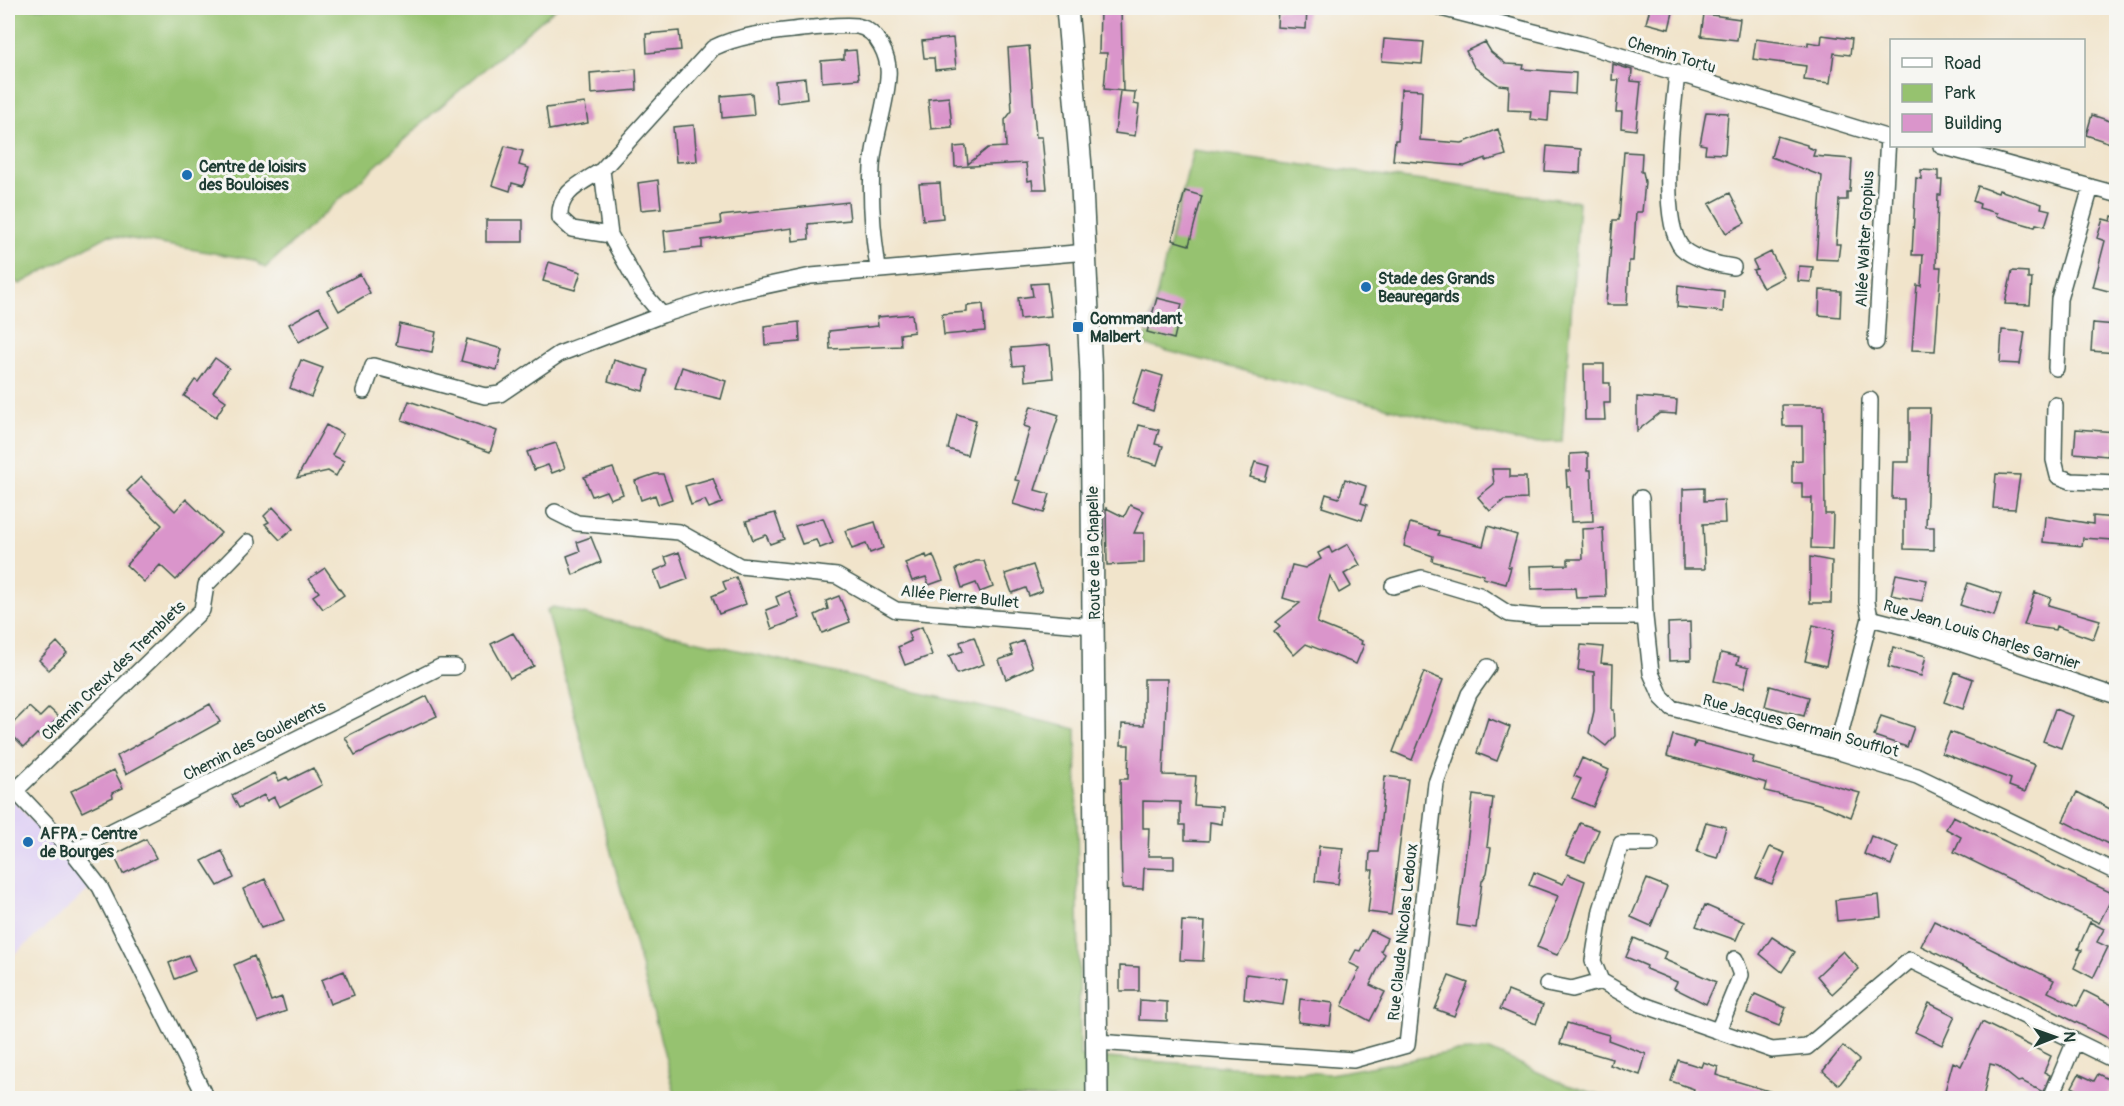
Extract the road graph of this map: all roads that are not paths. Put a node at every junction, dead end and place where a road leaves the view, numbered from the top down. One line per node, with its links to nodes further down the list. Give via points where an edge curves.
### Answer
1 (1067, 8): 10 (main road, Route de la Chapelle)
2 (1441, 8): 3 (street, Chemin Tortu, via 1586,45)
3 (1677, 74): 4 (street, Chemin Tortu); 11 (street, via 1669,214 1682,248 1713,264)
4 (1890, 138): 14 (street, Allée Walter Gropius)
5 (1945, 147): 7 (street)
6 (602, 170): 9 (street); 9 (street, via 568,192 559,205 560,218 572,229); 12 (street, via 713,48 735,38 826,26 858,26 871,33 884,50 889,76 872,167)
7 (2091, 187): 8 (street); 15 (street, via 2059,299)
8 (2116, 194)
9 (610, 235): 13 (street, via 641,290)
10 (1086, 252): 12 (street); 26 (main road, Route de la Chapelle)
11 (1734, 267)
12 (878, 268): 13 (street, via 811,276 736,292)
13 (662, 315): 16 (street, via 559,354 500,394 485,396 373,366)
14 (1876, 342)
15 (2056, 368)
16 (364, 391)
17 (1870, 400): 25 (street, Rue Jean Louis Charles Garnier)
18 (2055, 405): 19 (street, via 2054,460 2058,476 2071,481)
19 (2116, 483)
20 (1641, 498): 24 (street, Rue Jacques Germain Soufflot)
21 (555, 512): 26 (street, Allée Pierre Bullet, via 577,523 678,532 740,566 837,576 896,610)
22 (248, 542): 31 (street, Chemin Creux des Tremblets, via 206,585 202,610)
23 (1393, 586): 24 (street, via 1422,579 1479,595 1509,614)
24 (1645, 617): 30 (street, Rue Jacques Germain Soufflot, via 1651,673 1662,698 1672,708)
25 (1870, 618): 29 (street, Rue Jean Louis Charles Garnier, via 1933,634); 30 (street, Rue Jean Louis Charles Garnier)
26 (1094, 626): 40 (main road, Route de la Chapelle)
27 (455, 667): 33 (street, Chemin des Goulevents, via 440,667)
28 (1488, 667): 40 (street, Rue Claude Nicolas Ledoux, via 1469,694 1436,783 1407,1045 1353,1060)
29 (2116, 696)
30 (1836, 751): 34 (street, Rue Jacques Germain Soufflot, via 1917,776)
31 (11, 787): 33 (street)
32 (1651, 844): 36 (street, via 1621,844 1601,910 1593,961)
33 (72, 851): 42 (street, via 100,887)
34 (2116, 872)
35 (1735, 959): 38 (street, via 1741,975)
36 (1601, 981): 37 (street, via 1572,989); 38 (street, via 1641,1004)
37 (1547, 984)
38 (1718, 1031): 39 (street, via 1772,1050 1807,1047 1910,960)
39 (2075, 1041): 41 (street); 44 (street)
40 (1097, 1042): 43 (main road, Route de la Chapelle)
41 (2116, 1061)
42 (206, 1098)
43 (1097, 1098)
44 (2051, 1098)

